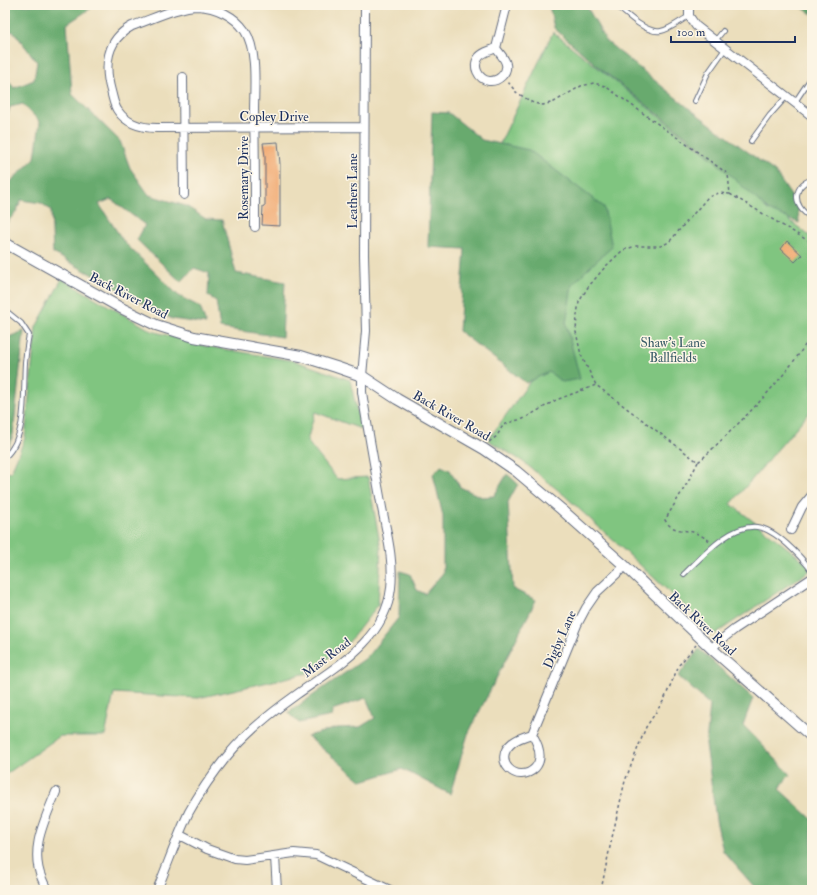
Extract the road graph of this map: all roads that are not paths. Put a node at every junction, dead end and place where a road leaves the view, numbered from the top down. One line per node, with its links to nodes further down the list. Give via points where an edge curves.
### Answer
1 (365, 5): 17 (street, Leathers Lane)
2 (506, 5): 9 (street)
3 (616, 5): 6 (lane, via 654,32 662,31)
4 (689, 5): 6 (street)
5 (215, 7): 18 (street, Copley Drive, via 188,8 132,26 119,35 108,58 109,84 118,111 124,118 147,128); 19 (street, Rosemary Drive, via 238,23 248,39 253,63)
6 (688, 16): 8 (street)
7 (723, 31): 8 (lane)
8 (715, 42): 10 (street)
9 (496, 48): 9 (street, via 506,64 506,70 496,80 489,81 479,75 476,63 480,56)
10 (725, 49): 13 (street); 14 (lane, via 708,73)
11 (183, 77): 18 (street)
12 (811, 78): 15 (lane)
13 (786, 96): 15 (street); 20 (lane)
14 (695, 101)
15 (795, 102): 16 (street)
16 (812, 116)
17 (364, 127): 19 (street, Copley Drive); 27 (street, Leathers Lane, via 366,331)
18 (184, 128): 19 (street, Copley Drive); 22 (street)
19 (254, 128): 24 (street, Rosemary Drive)
20 (751, 141)
21 (812, 180): 23 (lane, via 807,180 797,191 799,205)
22 (184, 195)
23 (812, 218)
24 (255, 227)
25 (5, 243): 27 (street, Back River Road, via 156,325 194,337 301,356)
26 (5, 310): 28 (lane, via 21,323 28,335 23,411 13,450)
27 (362, 376): 31 (street, Back River Road, via 500,460); 39 (street, Mast Road, via 365,413 390,550 392,579 386,608 377,626 344,662 294,696 241,740 205,786 189,812)
28 (5, 458)
29 (812, 494): 30 (street, via 802,507)
30 (791, 530)
31 (625, 566): 35 (street, Back River Road); 36 (street, Digby Lane, via 597,592 586,608)
32 (812, 571): 33 (lane, via 778,538 762,528 748,528 731,534 716,544)
33 (684, 574)
34 (812, 578): 35 (street, via 735,629)
35 (712, 649): 37 (street, Back River Road)
36 (532, 734): 36 (street, via 539,750 538,765 524,774 509,770 505,764 506,750 512,743)
37 (812, 737)
38 (56, 792): 41 (street, via 37,849 38,869)
39 (180, 835): 40 (street, via 207,849 235,859); 42 (street, Mast Road)
40 (275, 857): 43 (street); 44 (street, via 294,853 316,855)
41 (48, 890)
42 (157, 890)
43 (277, 890)
44 (390, 890)

